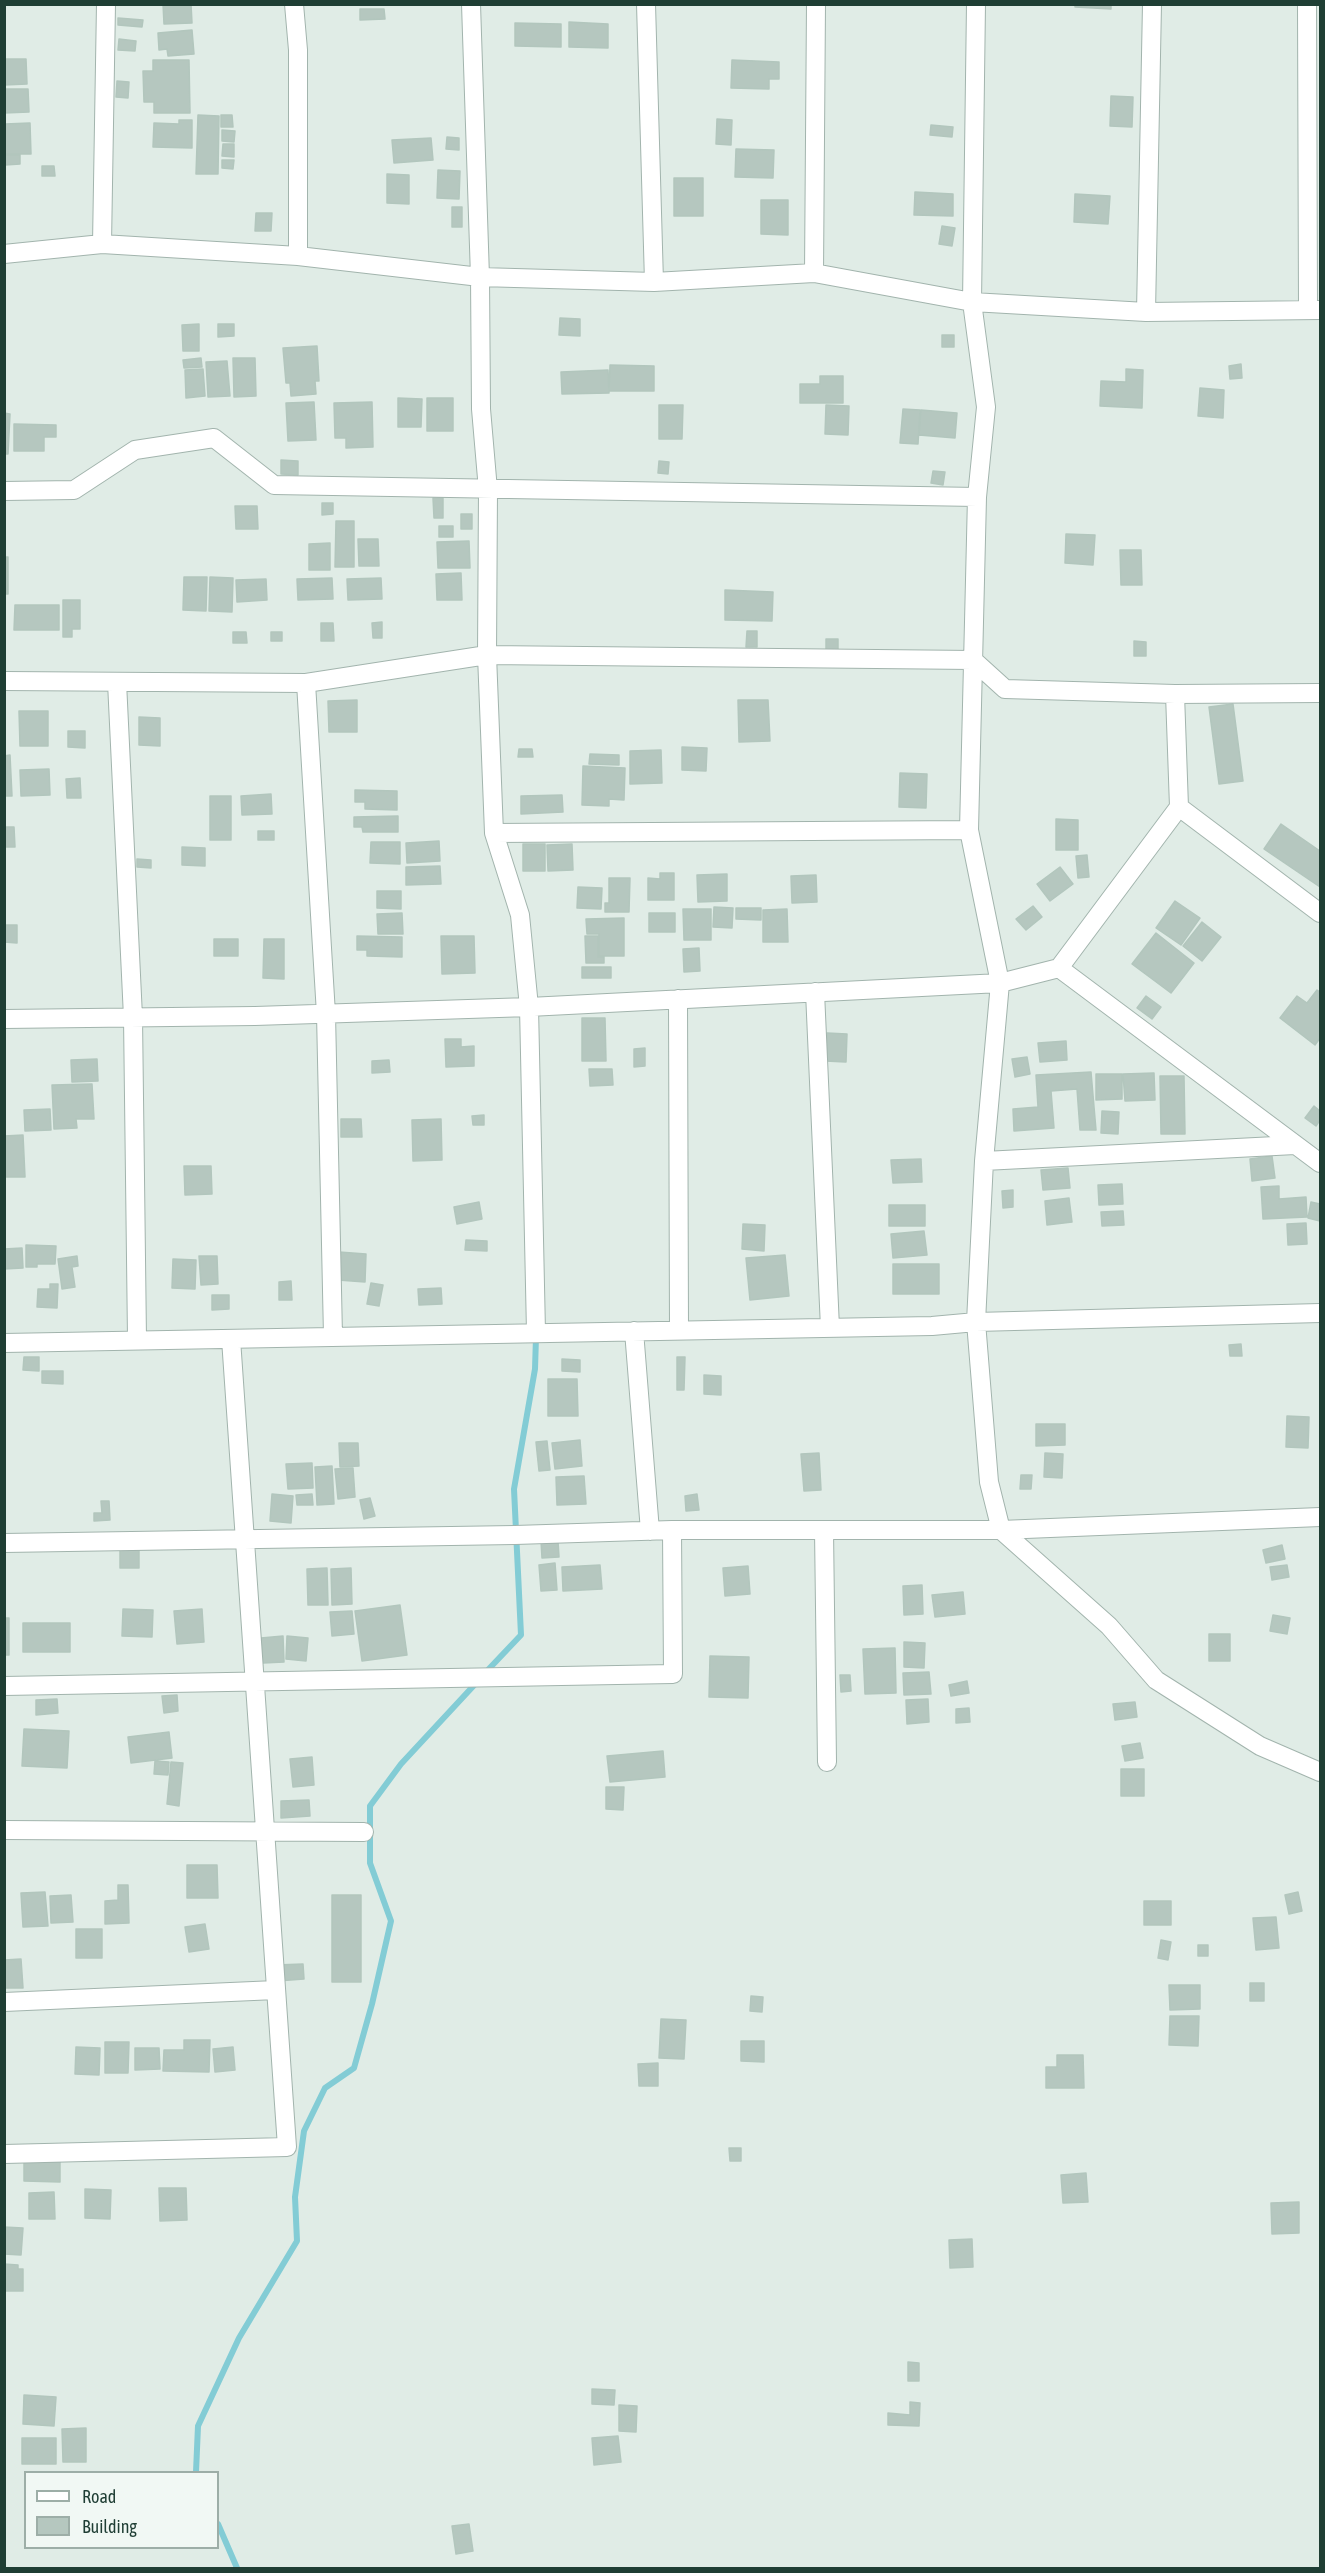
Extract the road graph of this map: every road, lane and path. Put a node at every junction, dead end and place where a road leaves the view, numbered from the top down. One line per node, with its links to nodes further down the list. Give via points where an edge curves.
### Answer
1 (106, 4): 9 (street)
2 (294, 4): 11 (street, via 298,50)
3 (471, 4): 13 (street)
4 (646, 4): 14 (street)
5 (816, 4): 12 (street)
6 (976, 4): 15 (street)
7 (1152, 4): 17 (street)
8 (1307, 4): 16 (street)
9 (102, 244): 10 (street); 11 (street)
10 (4, 254)
11 (298, 256): 13 (street)
12 (814, 273): 14 (street); 15 (street)
13 (480, 277): 14 (street); 18 (street, via 481,409)
14 (654, 282)
15 (972, 302): 17 (street); 20 (street, via 986,407)
16 (1314, 310): 17 (street)
17 (1146, 312)
18 (488, 490): 19 (street, via 274,485 214,438 135,450 74,490); 20 (street); 21 (street)
19 (4, 491)
20 (977, 497): 22 (street)
21 (487, 656): 22 (street); 25 (street); 30 (street)
22 (973, 660): 27 (street, via 1005,689); 29 (street)
23 (4, 681): 24 (street)
24 (117, 682): 25 (street); 38 (street)
25 (306, 683): 37 (street)
26 (1320, 693): 27 (street)
27 (1175, 694): 28 (street)
28 (1179, 807): 31 (street); 32 (street)
29 (969, 830): 30 (street); 33 (street)
30 (494, 833): 36 (street, via 520,915)
31 (1320, 913)
32 (1059, 968): 33 (street); 40 (street)
33 (999, 983): 34 (street); 41 (street)
34 (815, 992): 35 (street); 45 (street)
35 (678, 999): 36 (street); 46 (street)
36 (528, 1007): 37 (street); 48 (street)
37 (326, 1014): 38 (street); 49 (street)
38 (133, 1017): 39 (street); 50 (street)
39 (4, 1019)
40 (1295, 1145): 41 (street); 42 (street)
41 (984, 1161): 44 (street)
42 (1320, 1163)
43 (1320, 1313): 44 (street)
44 (976, 1322): 45 (street); 56 (street, via 989,1482)
45 (830, 1328): 46 (street)
46 (679, 1330): 47 (street)
47 (634, 1331): 48 (street); 57 (street)
48 (536, 1332): 49 (street)
49 (333, 1336): 51 (street)
50 (137, 1339): 51 (street); 52 (street)
51 (231, 1339): 58 (street)
52 (4, 1342)
53 (1320, 1517): 56 (street)
54 (672, 1530): 55 (street); 57 (street); 60 (street, via 673,1674)
55 (824, 1530): 56 (street); 62 (street)
56 (1001, 1530): 63 (street, via 1109,1626 1156,1680 1260,1746)
57 (650, 1531): 58 (street)
58 (244, 1539): 59 (street); 60 (street)
59 (4, 1543)
60 (255, 1682): 61 (street); 65 (street)
61 (4, 1686)
62 (827, 1762)
63 (1320, 1772)
64 (4, 1830): 65 (street)
65 (264, 1832): 66 (street); 67 (street)
66 (364, 1832)
67 (276, 1989): 68 (street); 69 (street, via 287,2147)
68 (4, 2002)
69 (4, 2154)

